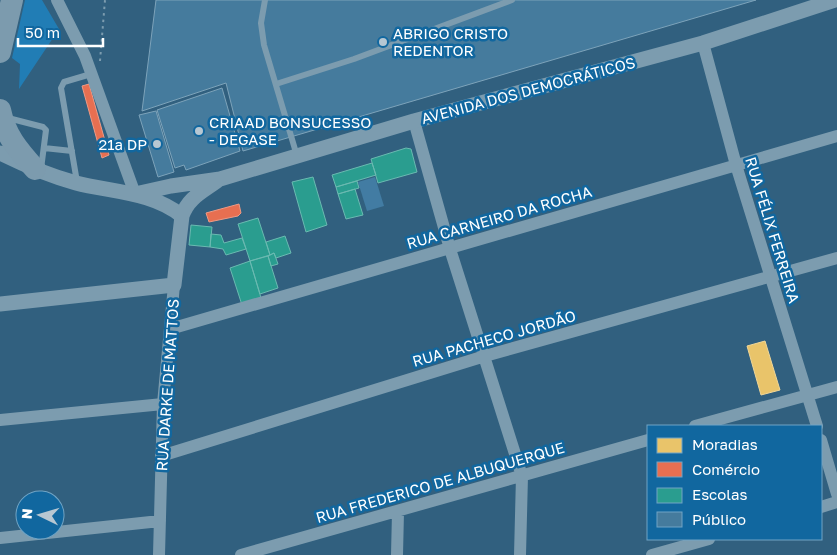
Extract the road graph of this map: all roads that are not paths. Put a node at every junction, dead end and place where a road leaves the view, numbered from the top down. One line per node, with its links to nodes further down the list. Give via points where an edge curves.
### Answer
1 (12, 0): 7 (highway)
2 (265, 0): 9 (lane, via 261,15 262,34)
3 (512, 0): 9 (lane, via 363,56)
4 (836, 0): 6 (street, AVENIDA DOS DEMOCRÁTICOS)
5 (64, 3): 8 (street)
6 (703, 43): 11 (street, AVENIDA DOS DEMOCRÁTICOS); 17 (street, RUA FÉLIX FERREIRA)
7 (0, 52)
8 (96, 70): 14 (lane, via 62,84); 21 (street, via 122,164)
9 (276, 84): 16 (lane)
10 (1, 114): 13 (lane, via 43,127 47,133); 18 (highway, via 13,145)
11 (414, 121): 16 (street, AVENIDA DOS DEMOCRÁTICOS); 23 (street)
12 (837, 136): 17 (street, RUA CARNEIRO DA ROCHA)
13 (44, 148): 14 (lane); 18 (lane)
14 (72, 152): 20 (lane)
15 (0, 153): 18 (street, AVENIDA DOS DEMOCRÁTICOS)
16 (297, 156): 19 (street, AVENIDA DOS DEMOCRÁTICOS)
17 (736, 165): 23 (street, RUA CARNEIRO DA ROCHA); 25 (street, RUA FÉLIX FERREIRA)
18 (38, 170): 20 (street, AVENIDA DOS DEMOCRÁTICOS)
19 (220, 179): 21 (street, AVENIDA DOS DEMOCRÁTICOS); 22 (street, AVENIDA DOS DEMOCRÁTICOS, via 190,200)
20 (77, 183): 21 (street, AVENIDA DOS DEMOCRÁTICOS)
21 (135, 194): 22 (street, AVENIDA DOS DEMOCRÁTICOS)
22 (182, 216): 26 (street, RUA DARKE DE MATTOS)
23 (450, 249): 28 (street, RUA CARNEIRO DA ROCHA); 29 (street)
24 (837, 258): 25 (street, RUA PACHECO JORDÃO)
25 (770, 278): 29 (street, RUA PACHECO JORDÃO); 31 (street, RUA FÉLIX FERREIRA)
26 (174, 285): 27 (street); 28 (street, RUA DARKE DE MATTOS)
27 (0, 304)
28 (170, 329): 32 (street, RUA DARKE DE MATTOS)
29 (485, 356): 38 (street, RUA PACHECO JORDÃO); 39 (street)
30 (837, 388): 31 (street)
31 (807, 394): 34 (street); 35 (street, RUA FÉLIX FERREIRA)
32 (163, 404): 33 (street); 38 (street, RUA DARKE DE MATTOS)
33 (0, 420)
34 (698, 425)
35 (817, 425)
36 (647, 440): 39 (street, RUA FREDERICO DE ALBUQUERQUE)
37 (822, 443): 40 (street)
38 (161, 456): 44 (street, RUA DARKE DE MATTOS)
39 (522, 476): 43 (street, RUA FREDERICO DE ALBUQUERQUE); 51 (street)
40 (837, 494)
41 (837, 502): 42 (street)
42 (822, 507)
43 (398, 512): 47 (street, RUA FREDERICO DE ALBUQUERQUE); 50 (street)
44 (160, 521): 45 (street); 48 (street, RUA DARKE DE MATTOS)
45 (0, 538)
46 (705, 540): 52 (street)
47 (279, 550): 49 (street, RUA FREDERICO DE ALBUQUERQUE)
48 (158, 555)
49 (241, 555)
50 (397, 555)
51 (520, 555)
52 (652, 555)

